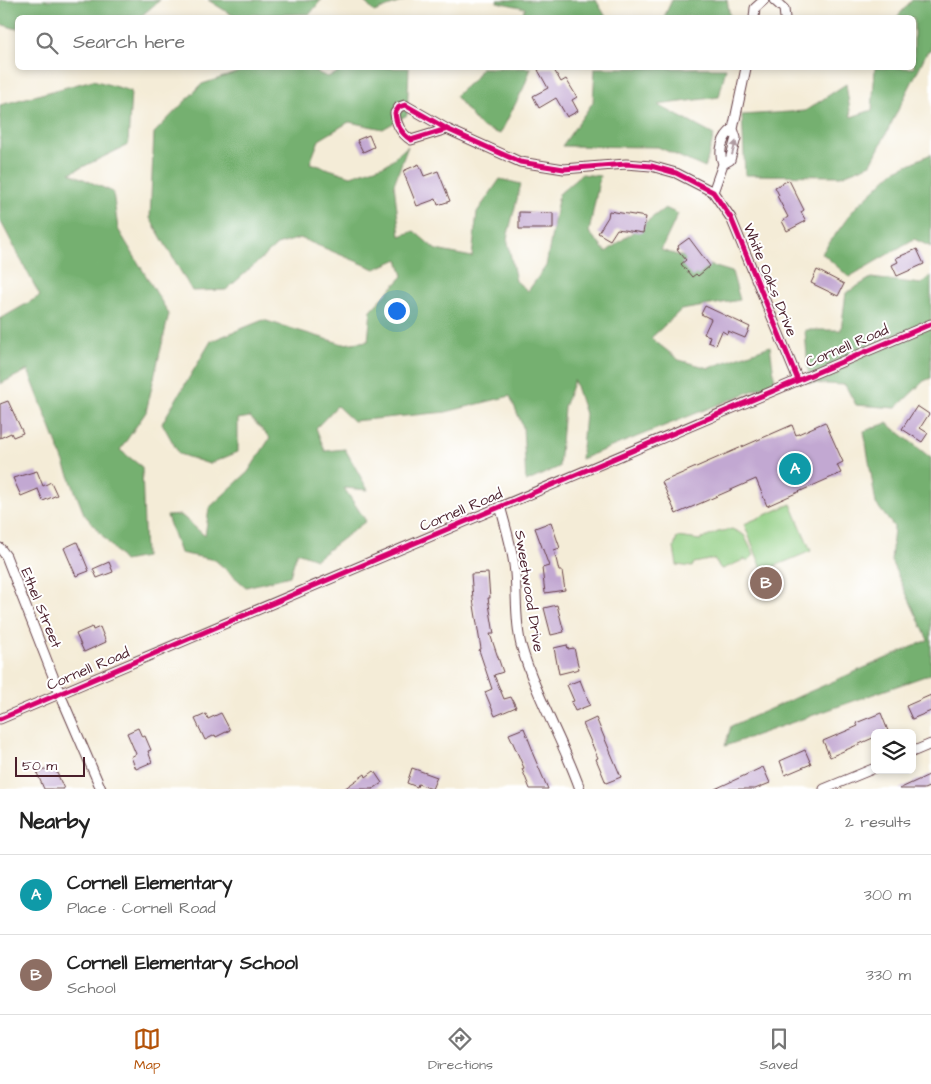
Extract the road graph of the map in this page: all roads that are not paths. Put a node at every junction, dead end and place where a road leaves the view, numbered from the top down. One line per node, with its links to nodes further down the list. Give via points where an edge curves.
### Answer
1 (764, 0): 3 (street, via 755,8)
2 (774, 0): 4 (street, via 784,9)
3 (754, 15)
4 (785, 15)
5 (746, 70): 7 (street, via 733,129 734,146 730,160 723,164)
6 (447, 129): 6 (street, via 411,140 404,135 395,113 399,106 405,105); 7 (street, via 520,162 564,169 626,164 652,166 676,173)
7 (713, 192): 9 (street, White Oaks Drive, via 731,218)
8 (931, 324): 9 (street, Cornell Road)
9 (798, 380): 10 (street, Cornell Road)
10 (500, 506): 12 (street, Cornell Road); 18 (street, Sweetwood Drive, via 515,572 521,644)
11 (0, 548): 12 (street, Ethel Street, via 6,556)
12 (60, 694): 13 (street, Cornell Road); 17 (street, Ethel Street)
13 (0, 718)
14 (931, 744): 15 (street)
15 (916, 750)
16 (871, 770): 19 (street)
17 (101, 789)
18 (580, 789)
19 (824, 789)

